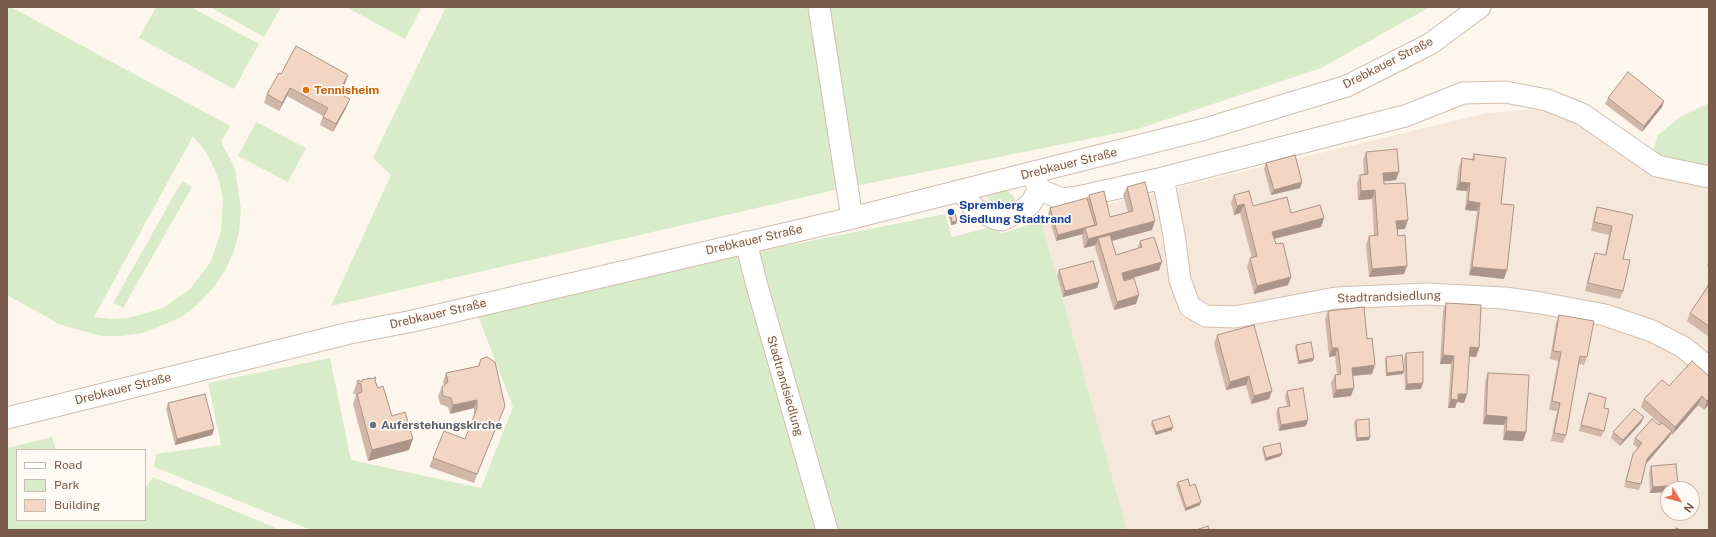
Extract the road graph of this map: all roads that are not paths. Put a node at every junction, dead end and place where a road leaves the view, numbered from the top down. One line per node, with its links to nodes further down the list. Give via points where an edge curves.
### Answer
1 (819, 7): 7 (street)
2 (1480, 7): 5 (street, Drebkauer Straße, via 1430,44 1347,86)
3 (1709, 177): 4 (street, via 1657,166 1582,114 1547,100 1505,92 1464,94 1404,116)
4 (1163, 178): 5 (street, via 1062,199 1051,196); 9 (street, Stadtrandsiedlung, via 1180,280 1190,307 1206,316 1235,317 1336,298 1426,294 1504,298 1605,315 1652,331 1683,347)
5 (1036, 180): 6 (street, Drebkauer Straße); 6 (street, via 1031,203 1015,215 1002,220 975,209 967,199)
6 (965, 190): 7 (street, Drebkauer Straße)
7 (852, 218): 8 (street, Drebkauer Straße)
8 (746, 242): 10 (street, Drebkauer Straße, via 413,321 350,333); 11 (street, Stadtrandsiedlung)
9 (1709, 368)
10 (7, 418)
11 (827, 530)

